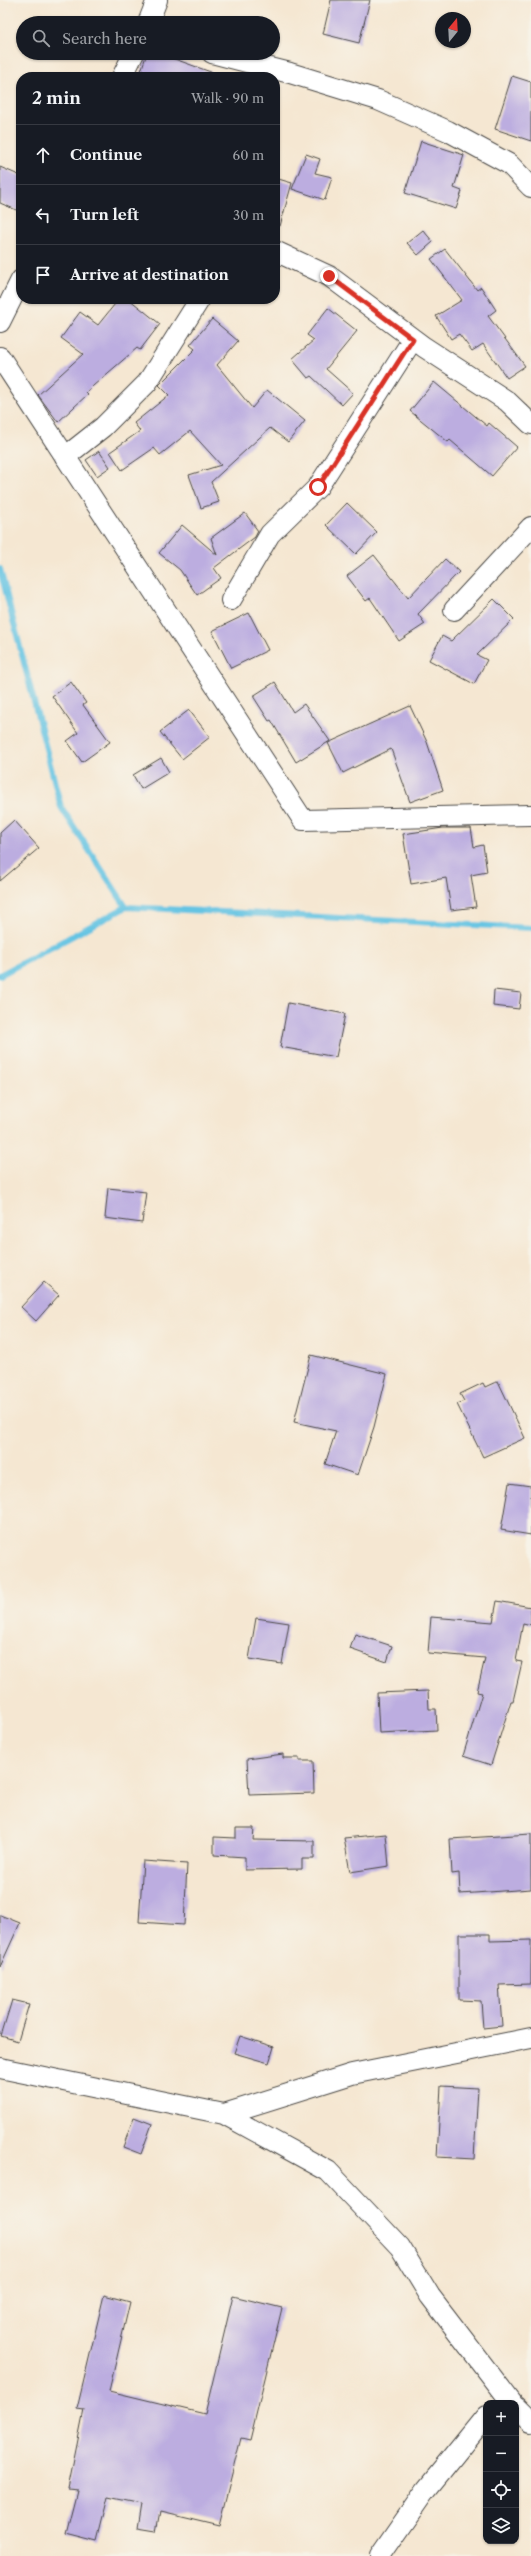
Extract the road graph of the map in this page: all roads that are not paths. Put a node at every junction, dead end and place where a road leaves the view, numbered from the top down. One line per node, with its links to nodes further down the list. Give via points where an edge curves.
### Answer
1 (157, 0): 2 (street)
2 (151, 16)
3 (130, 60): 5 (street)
4 (239, 60): 6 (street, via 378,100 448,131 509,164)
5 (124, 72)
6 (531, 187)
7 (280, 253): 11 (street, via 329,276)
8 (16, 290): 10 (street)
9 (197, 304): 14 (street, via 147,383 103,427)
10 (0, 322)
11 (413, 339): 13 (street, via 507,401); 16 (street, via 318,487 270,534)
12 (0, 357): 14 (street)
13 (531, 424)
14 (65, 457): 18 (street, via 303,820)
15 (531, 527): 17 (street)
16 (231, 600)
17 (454, 610)
18 (531, 815)
19 (531, 2038): 21 (street, via 352,2074)
20 (0, 2068): 21 (street)
21 (224, 2114): 22 (street, via 328,2171 400,2248 430,2296)
22 (506, 2400)
23 (519, 2412): 25 (street)
24 (483, 2420): 26 (street, via 426,2490)
25 (531, 2422)
26 (380, 2556)

